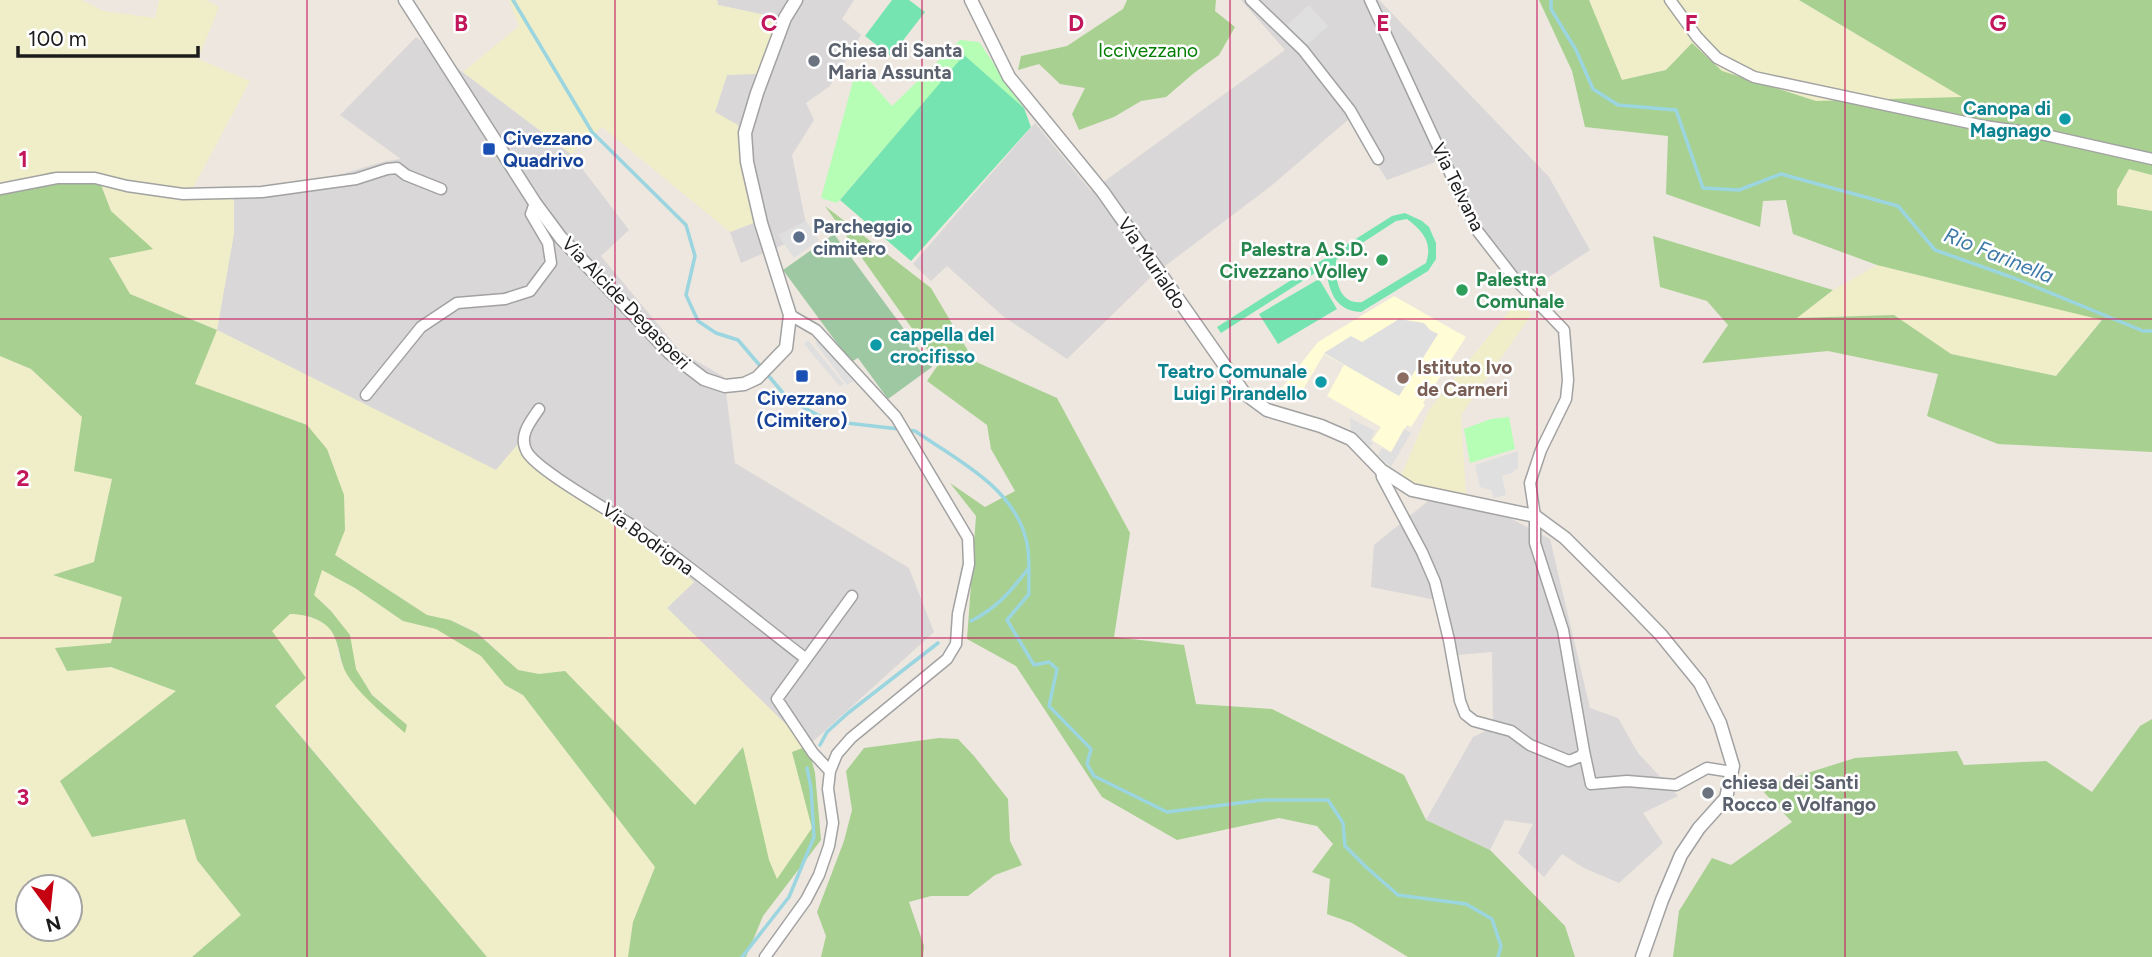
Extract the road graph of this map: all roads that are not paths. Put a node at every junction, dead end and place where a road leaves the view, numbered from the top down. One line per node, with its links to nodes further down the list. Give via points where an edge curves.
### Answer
1 (405, 0): 11 (street, Via Alcide Degasperi)
2 (796, 0): 12 (street, Via Alcide Degasperi, via 785,18 745,133 761,223)
3 (971, 0): 15 (street, Via Murialdo, via 1009,77 1103,192 1244,393 1267,410 1351,439)
4 (1251, 0): 7 (street, via 1303,50 1350,110)
5 (1370, 0): 16 (street, Via Telvana, via 1476,229 1514,278 1564,330 1566,399 1530,483)
6 (1670, 0): 8 (street, via 1717,58 1754,77)
7 (1378, 159)
8 (2152, 159)
9 (0, 189): 10 (street, via 57,178 96,178 183,194 262,192 356,179 397,168)
10 (441, 189)
11 (535, 203): 12 (street, Via Alcide Degasperi, via 561,238 670,353 704,379 724,386 744,384 761,375 786,348); 13 (street, Via Alcide Degasperi, via 531,214 548,243 551,263 530,291 505,299 457,303 421,327)
12 (790, 315): 20 (street, via 816,330 896,417 968,538 969,564 956,644 947,659 851,738 837,754)
13 (366, 395)
14 (540, 409): 18 (street, Via Bodrigna, via 523,442 528,454 636,528)
15 (1381, 470): 16 (street, Via Murialdo, via 1412,490); 19 (street, Via Murialdo, via 1435,582 1465,714 1569,761)
16 (1535, 516): 19 (street, Via Telvana, via 1535,543 1563,630); 21 (street, via 1565,538 1631,604 1700,683 1720,723)
17 (852, 596): 18 (street)
18 (805, 658): 20 (street, via 777,699 813,753)
19 (1584, 751): 21 (street, Via Telvana, via 1591,784 1676,785 1707,768)
20 (831, 771): 22 (street, via 830,846 806,900)
21 (1732, 772): 23 (street, via 1726,798 1681,855)
22 (765, 957)
23 (1642, 957)

